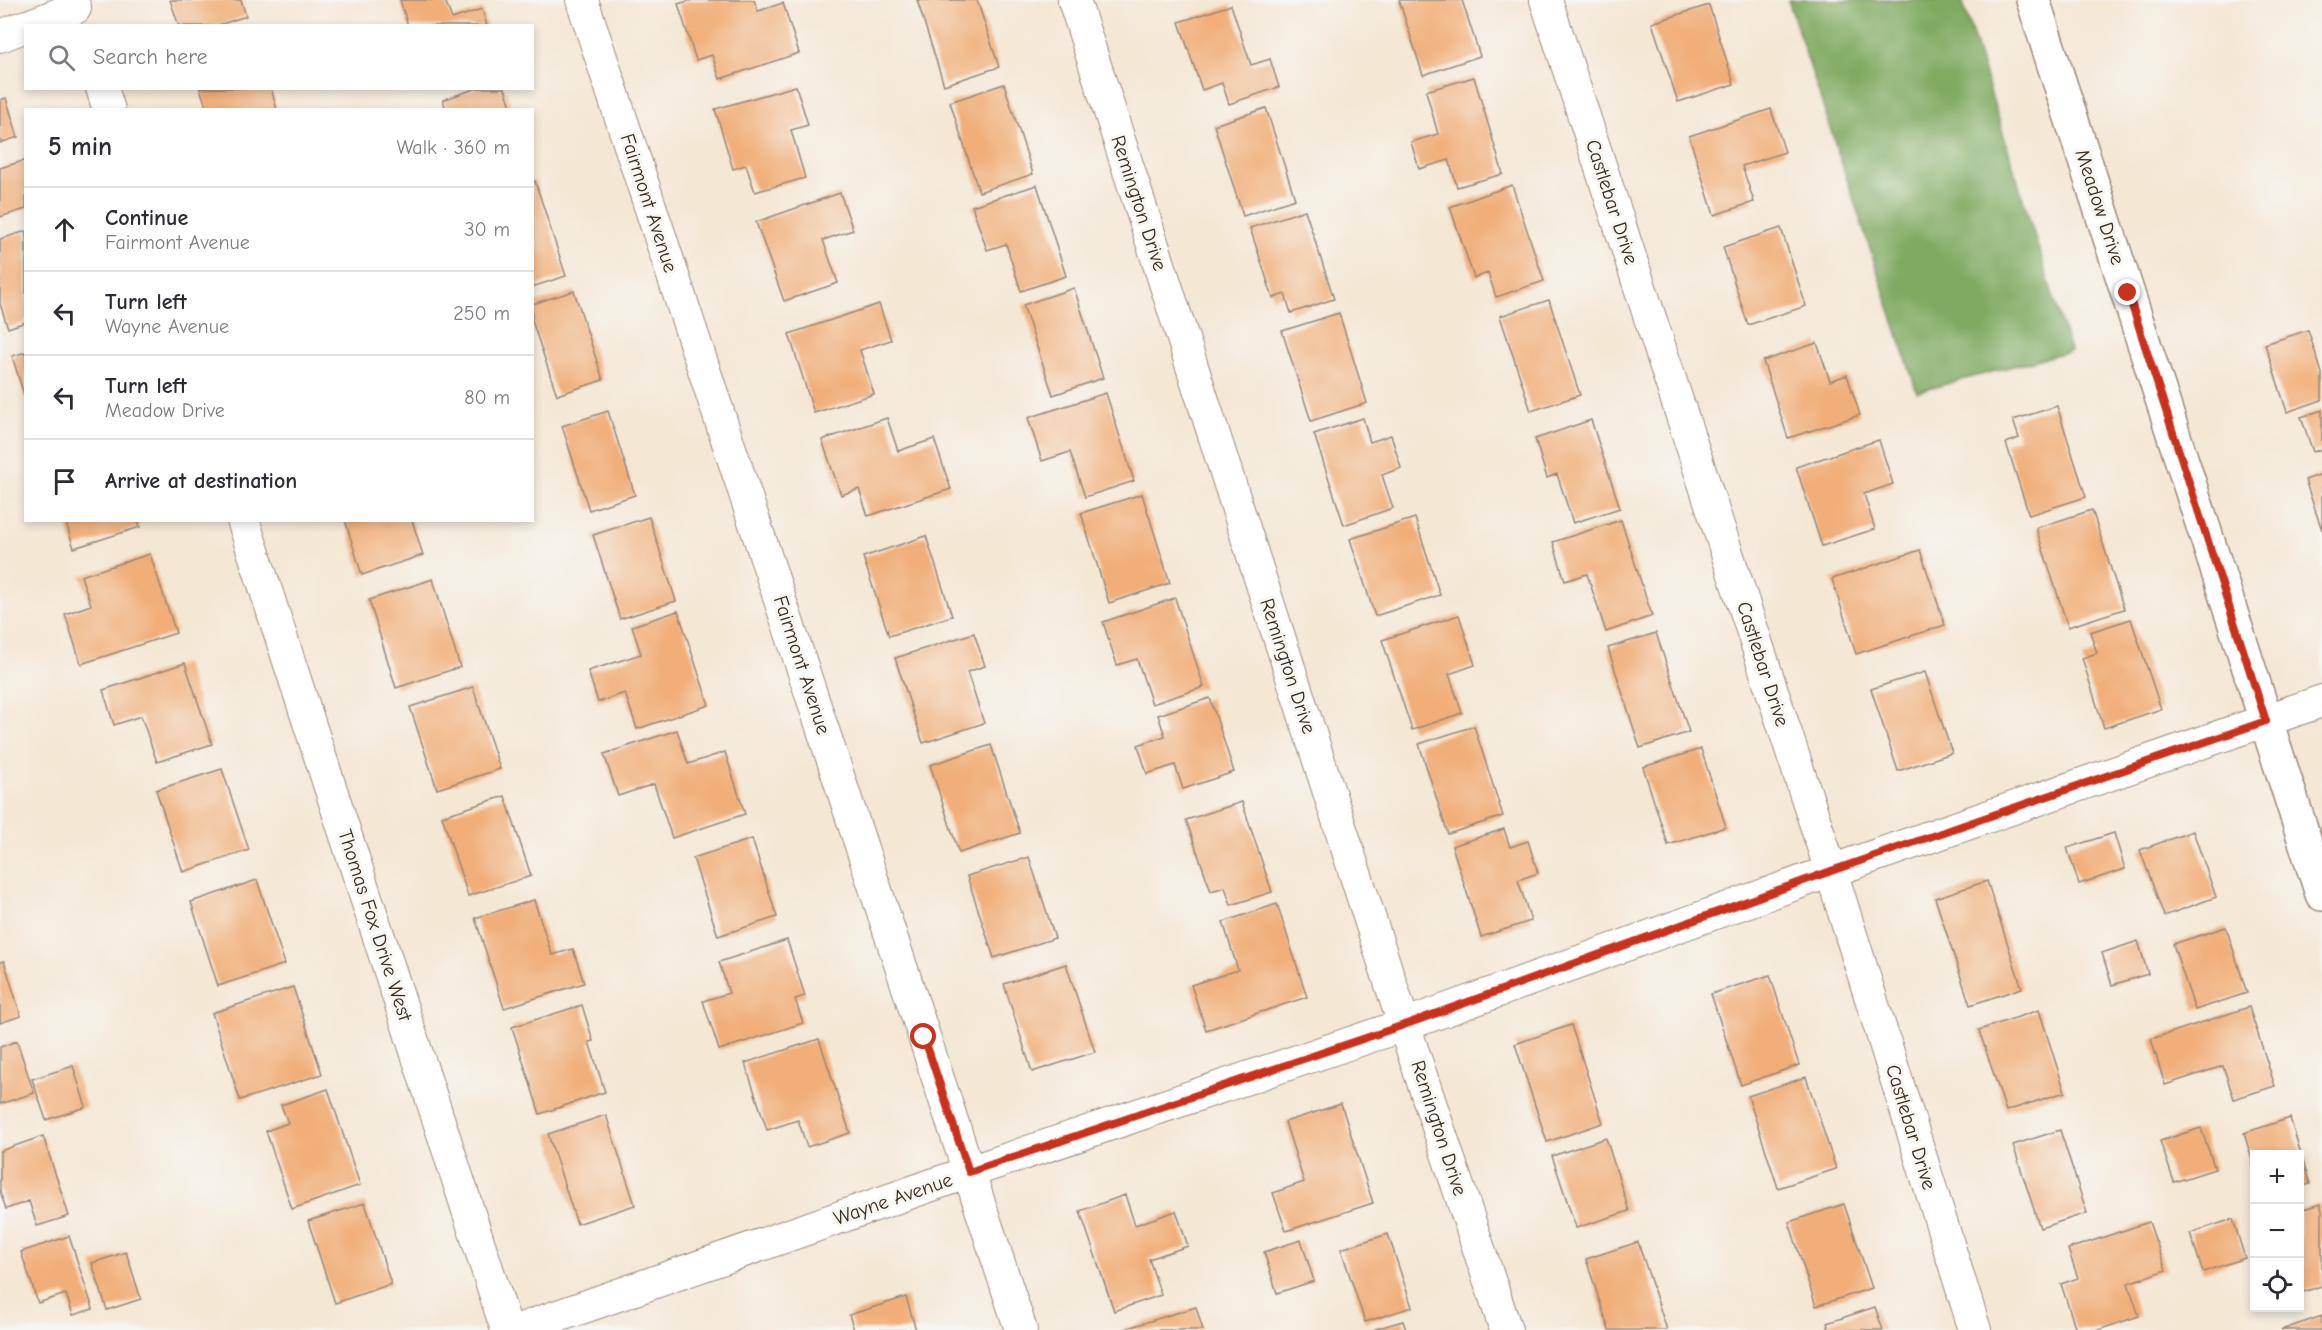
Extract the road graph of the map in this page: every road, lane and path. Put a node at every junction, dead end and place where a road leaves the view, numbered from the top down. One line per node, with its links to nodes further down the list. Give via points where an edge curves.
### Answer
1 (582, 0): 17 (street, Fairmont Avenue)
2 (1074, 0): 16 (street, Remington Drive)
3 (1546, 0): 14 (street, Castlebar Drive)
4 (2033, 0): 13 (street, Meadow Drive)
5 (76, 11): 6 (street)
6 (34, 24)
7 (24, 27): 8 (street)
8 (0, 36)
9 (103, 90): 10 (street)
10 (108, 108)
11 (244, 522): 18 (street, Thomas Fox Drive West)
12 (2322, 701): 13 (street, Wayne Avenue)
13 (2266, 721): 14 (street, Wayne Avenue); 15 (street, Meadow Drive)
14 (1831, 871): 16 (street, Wayne Avenue); 22 (street, Castlebar Drive)
15 (2322, 894)
16 (1404, 1025): 17 (street, Wayne Avenue); 21 (street, Remington Drive)
17 (969, 1172): 19 (street, Wayne Avenue); 20 (street, Fairmont Avenue)
18 (507, 1330)
19 (518, 1330)
20 (1021, 1330)
21 (1506, 1330)
22 (1975, 1330)

